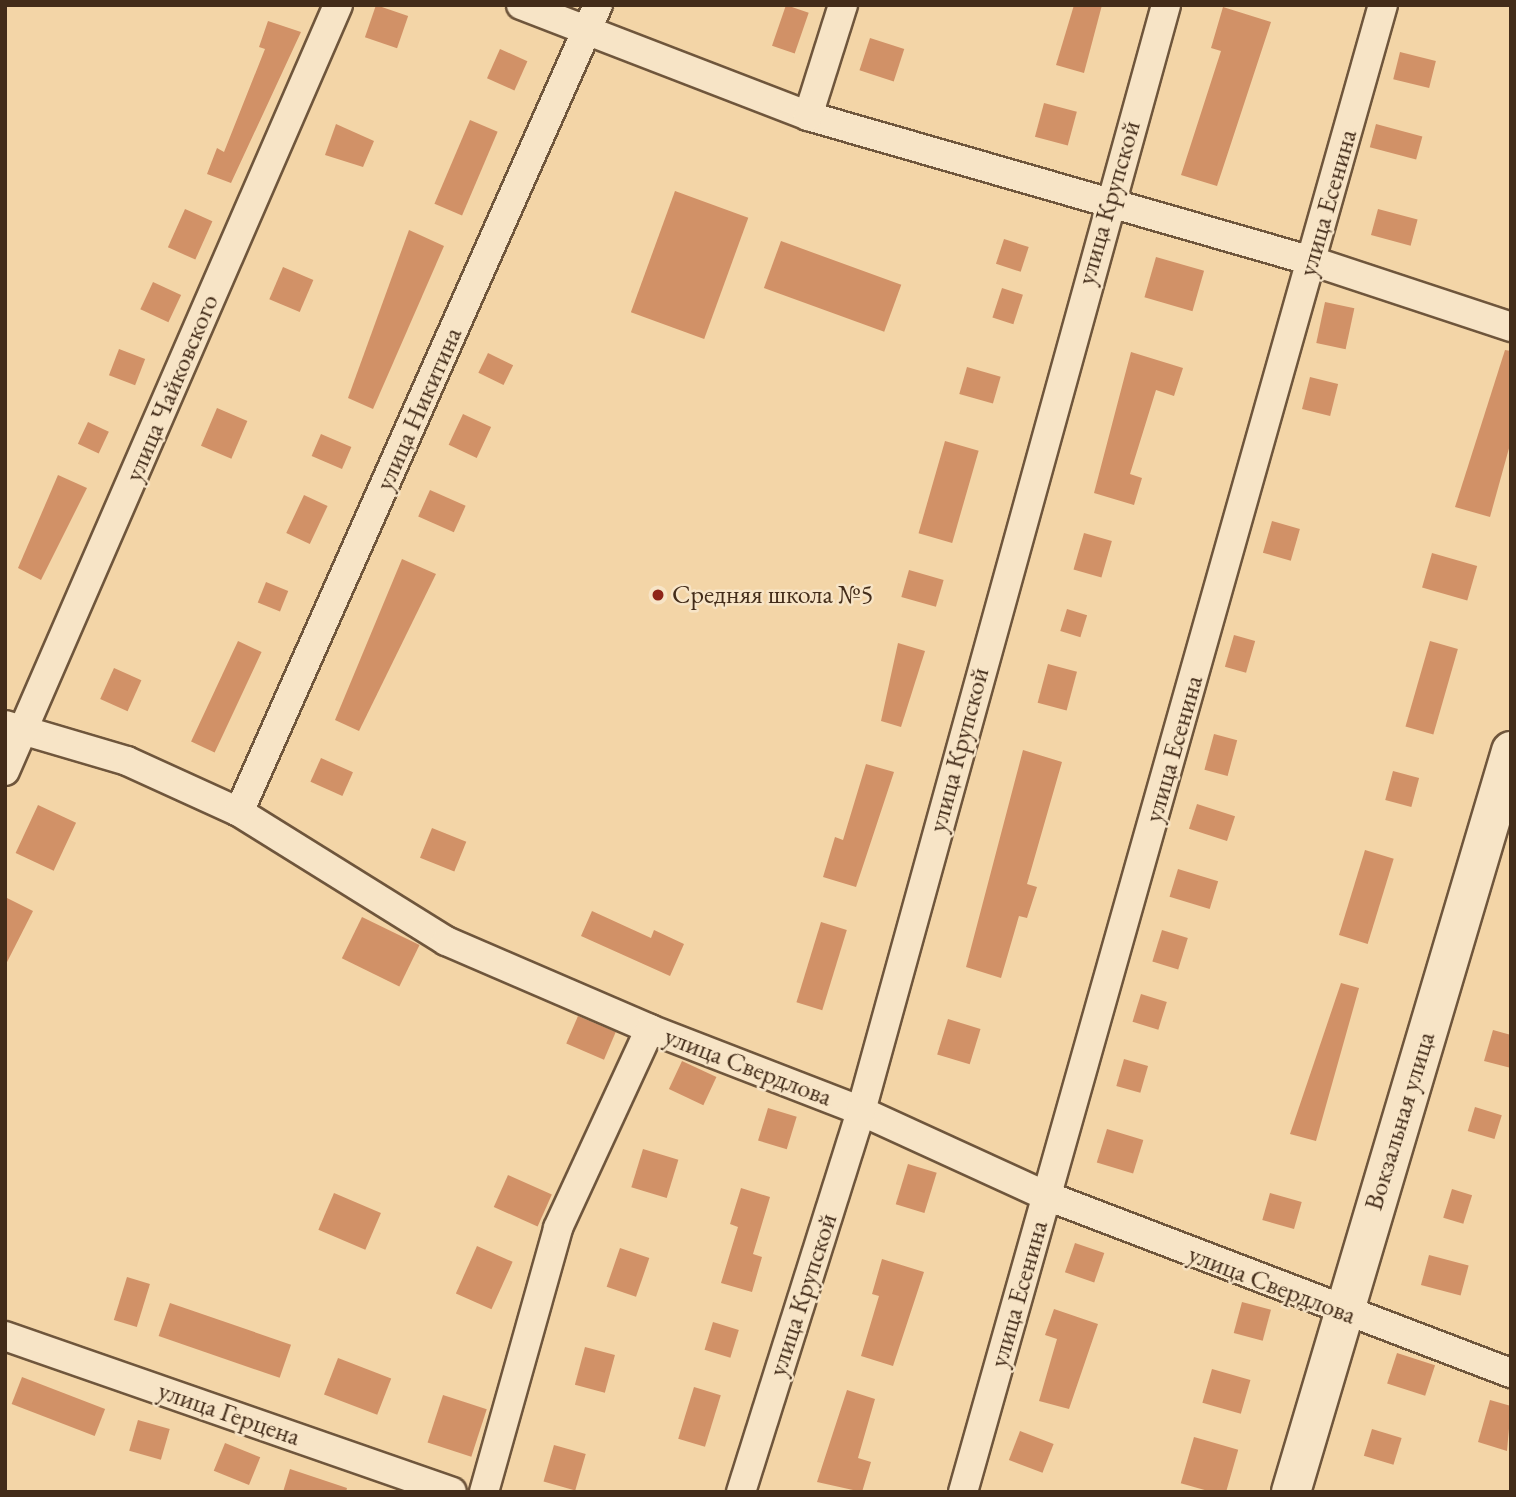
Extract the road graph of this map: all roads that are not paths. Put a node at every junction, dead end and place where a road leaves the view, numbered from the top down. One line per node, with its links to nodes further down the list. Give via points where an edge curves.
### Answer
1 (338, 5): 12 (street, улица Чайковского)
2 (522, 5): 7 (street)
3 (598, 5): 7 (street, улица Никитина)
4 (843, 5): 8 (street)
5 (1166, 5): 9 (street, улица Крупской)
6 (1383, 5): 10 (street, улица Есенина)
7 (587, 31): 8 (street); 15 (street, улица Никитина)
8 (808, 116): 9 (street)
9 (1108, 202): 10 (street); 17 (street, улица Крупской)
10 (1312, 261): 11 (street); 18 (street, улица Есенина)
11 (1511, 327)
12 (14, 728): 14 (street, улица Чайковского); 15 (street, улица Свердлова, via 127,761)
13 (1511, 751): 19 (main road, Вокзальная улица)
14 (5, 771)
15 (239, 812): 16 (street, улица Свердлова, via 446,941)
16 (650, 1029): 17 (street, улица Свердлова); 23 (street, via 558,1228)
17 (862, 1111): 18 (street, улица Свердлова); 24 (street, улица Крупской)
18 (1047, 1196): 19 (street, улица Свердлова); 25 (street, улица Есенина)
19 (1343, 1314): 21 (street, улица Свердлова); 26 (main road, Вокзальная улица)
20 (5, 1336): 22 (street, улица Герцена)
21 (1511, 1373)
22 (452, 1492)
23 (484, 1492)
24 (741, 1492)
25 (963, 1492)
26 (1291, 1492)

